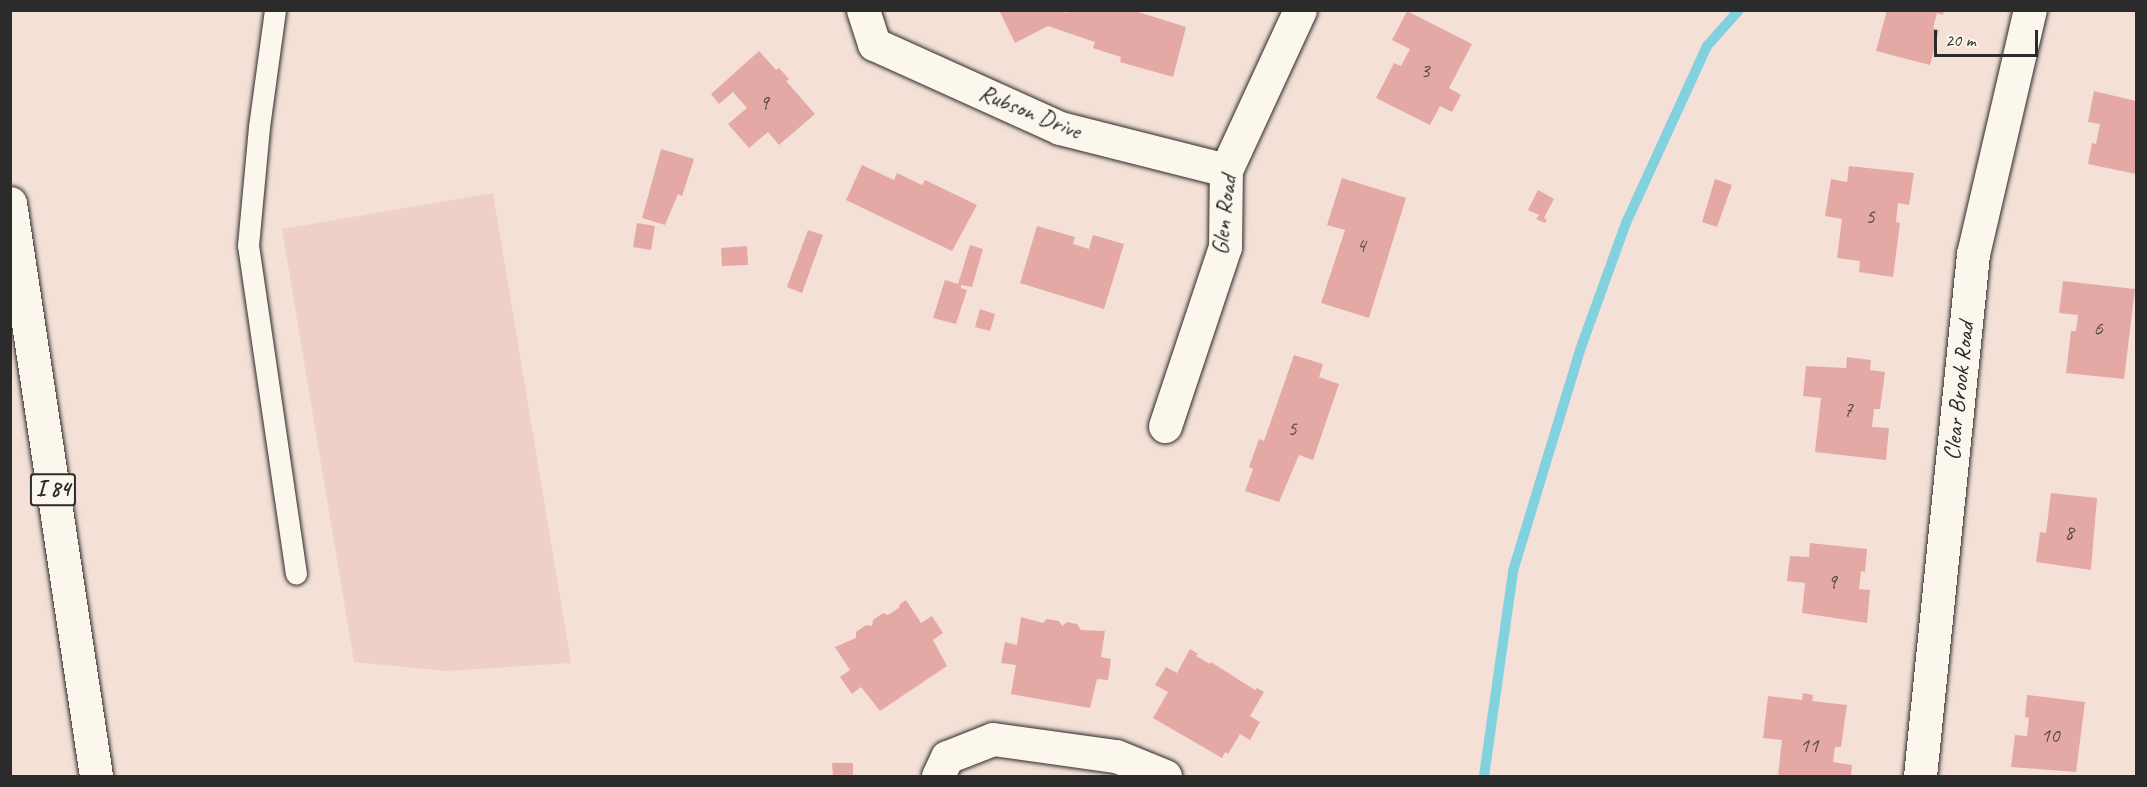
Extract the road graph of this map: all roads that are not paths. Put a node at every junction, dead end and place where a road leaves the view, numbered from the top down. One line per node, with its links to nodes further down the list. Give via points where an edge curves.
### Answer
1 (275, 10): 8 (lane, via 248,245)
2 (863, 10): 5 (main road, Rubson Drive, via 874,44 1060,128)
3 (1300, 10): 5 (main road, Glen Road)
4 (2030, 10): 12 (main road, Clear Brook Road, via 1973,254)
5 (1226, 170): 7 (main road, Glen Road, via 1225,248)
6 (10, 202): 9 (main road, I 84)
7 (1165, 426)
8 (296, 574)
9 (96, 777)
10 (938, 777): 11 (main road, via 947,757 993,739 1116,756)
11 (1165, 777)
12 (1920, 777)

